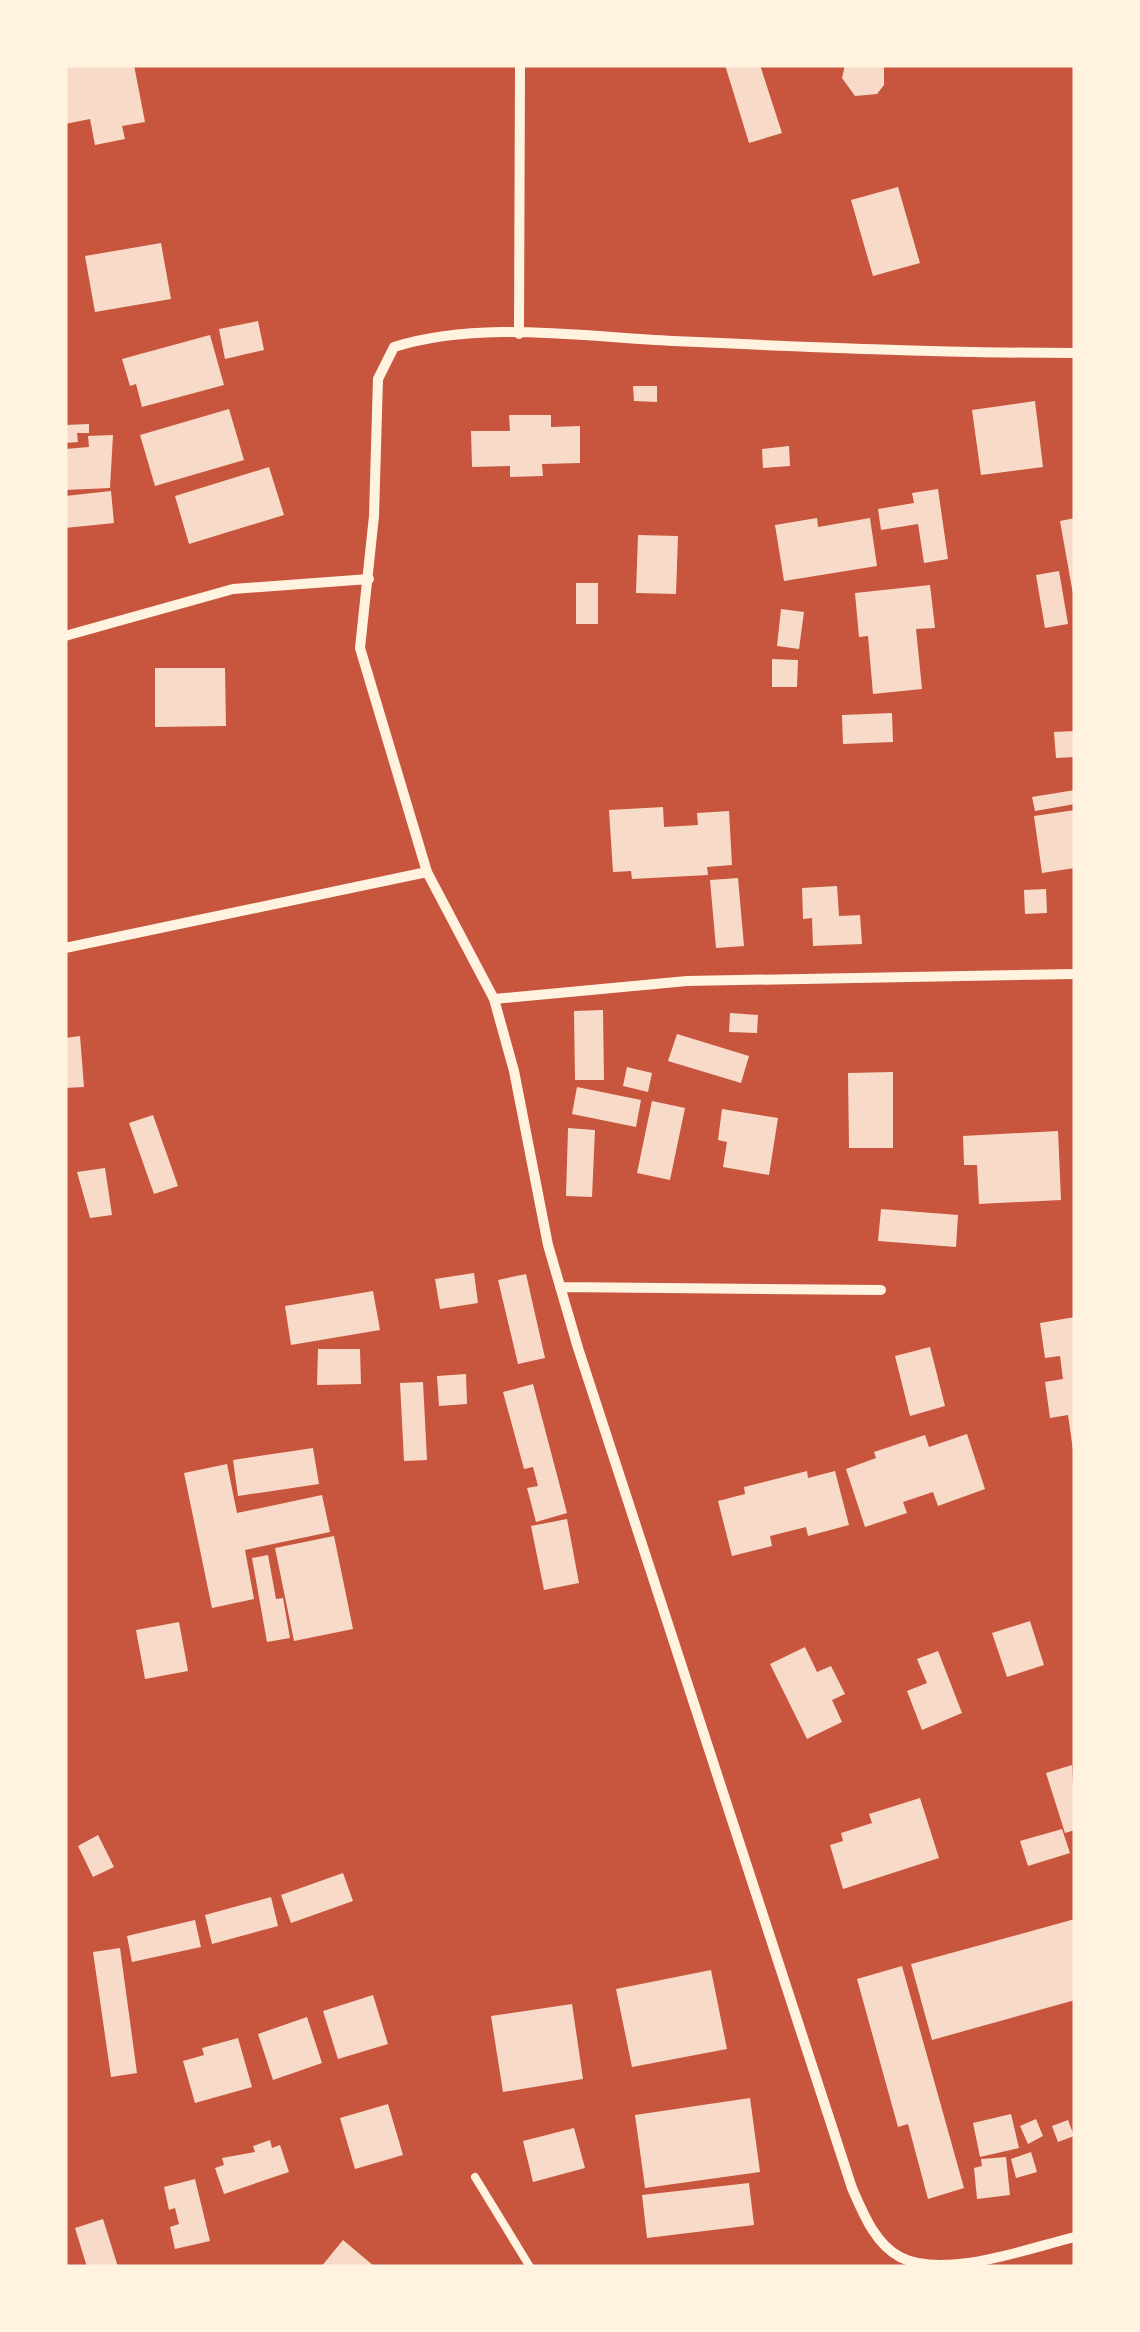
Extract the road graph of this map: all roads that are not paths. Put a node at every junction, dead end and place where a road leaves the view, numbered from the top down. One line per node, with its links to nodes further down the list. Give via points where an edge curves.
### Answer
1 (520, 65): 2 (street)
2 (520, 334): 3 (street, via 930,354); 4 (street, via 432,336 394,347 378,379)
3 (1075, 353)
4 (369, 579): 5 (street, via 233,589); 6 (street, via 360,648)
5 (65, 636)
6 (428, 872): 7 (street); 9 (street)
7 (65, 948)
8 (1075, 974): 9 (street, via 687,981)
9 (494, 999): 10 (street)
10 (560, 1287): 11 (street); 14 (street, via 852,2188 870,2227)
11 (881, 1290)
12 (474, 2177): 15 (lane)
13 (1075, 2237): 14 (street, via 954,2265)
14 (915, 2266)
15 (530, 2267)

